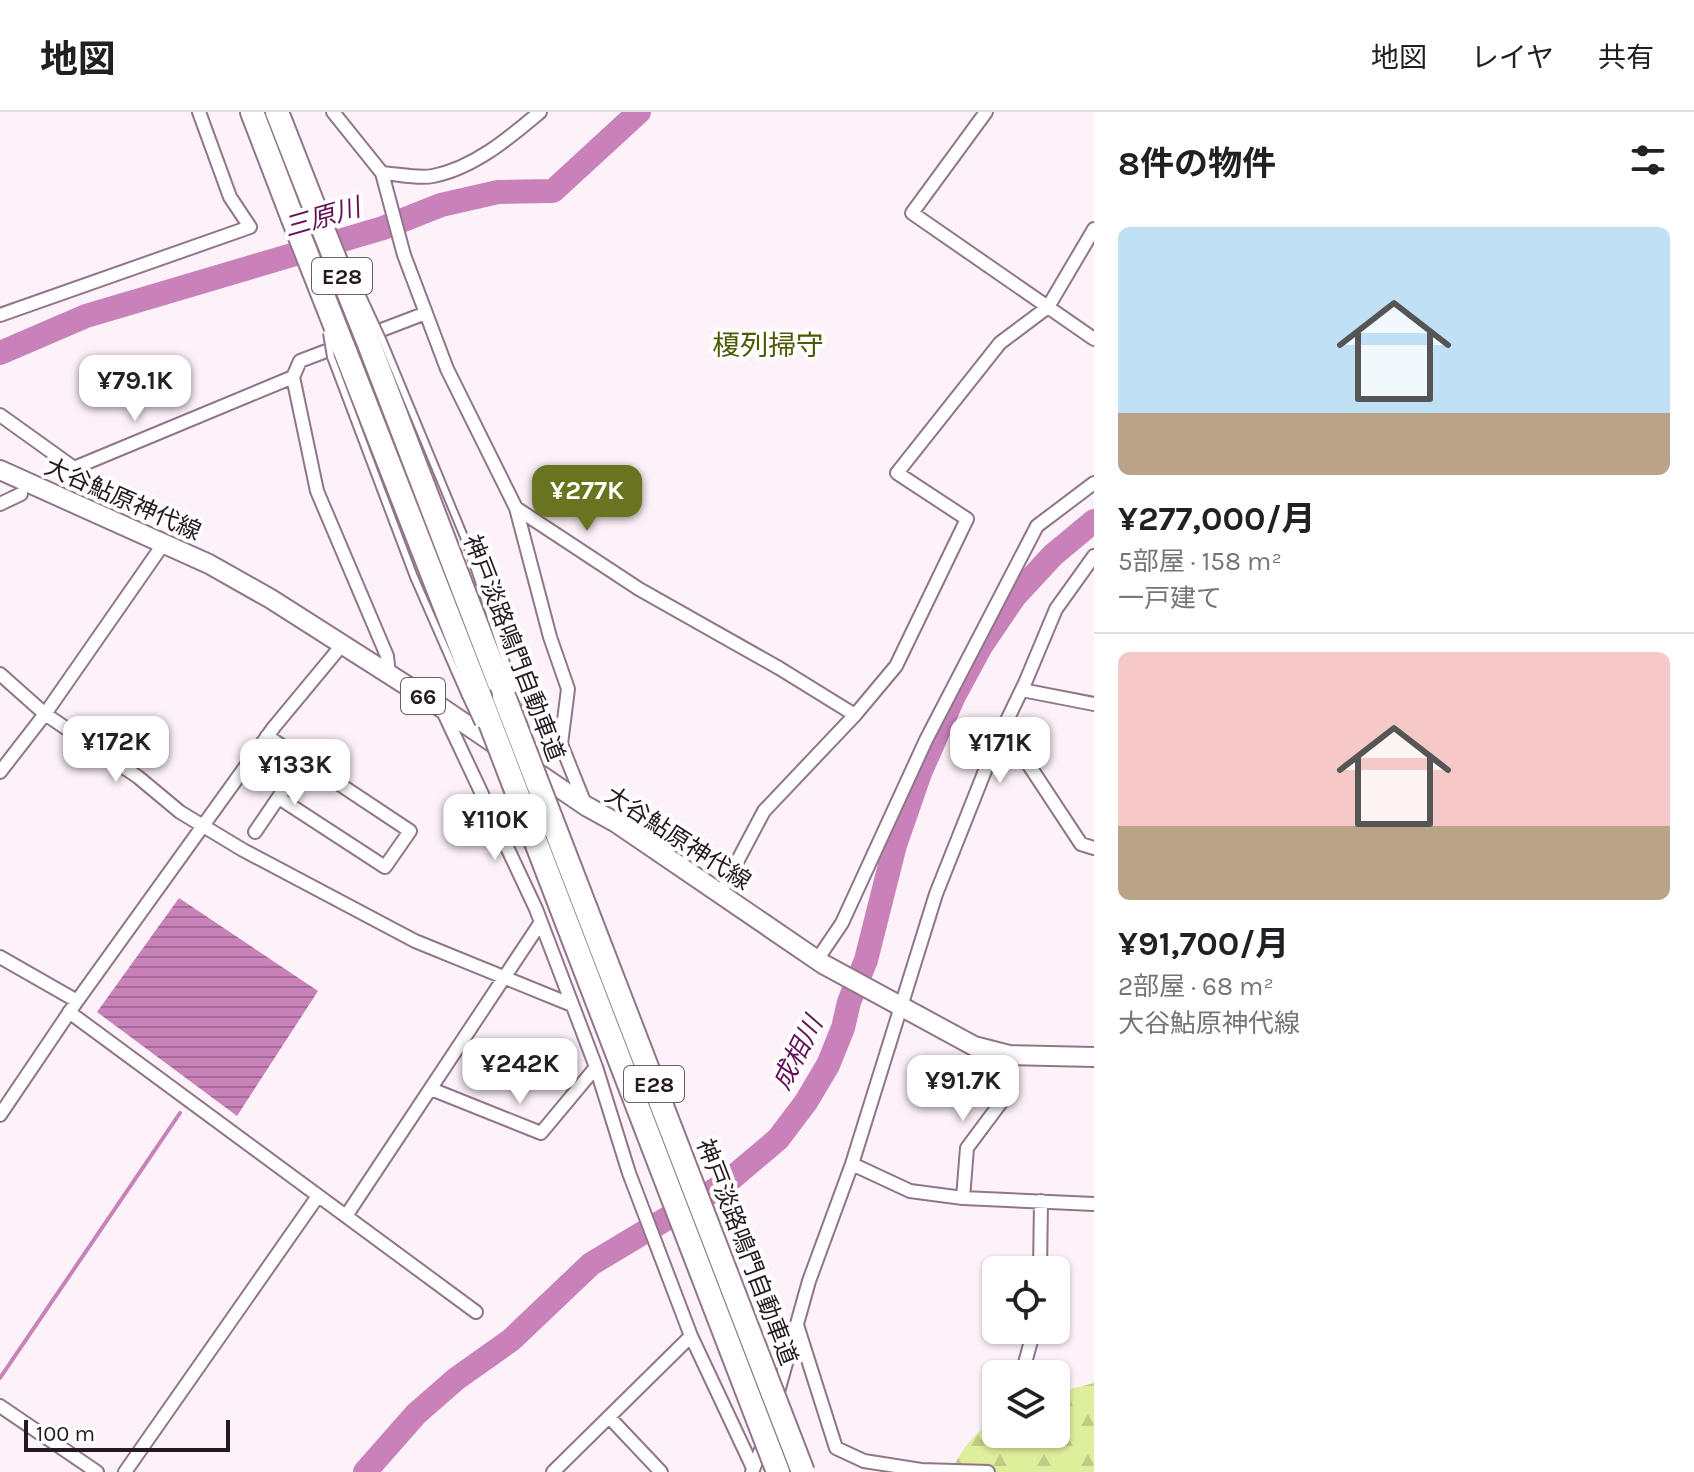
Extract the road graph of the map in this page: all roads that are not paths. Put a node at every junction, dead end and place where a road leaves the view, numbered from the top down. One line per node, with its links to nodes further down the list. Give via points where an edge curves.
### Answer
1 (199, 112): 14 (street, via 230,197 250,227)
2 (252, 112): 73 (highway, 神戸淡路鳴門自動車道 / E28, bridge, via 315,269 338,354 534,840)
3 (333, 112): 7 (street)
4 (540, 112): 7 (street, via 464,166 430,177)
5 (986, 112): 12 (street, via 912,213)
6 (281, 122): 8 (highway, 神戸淡路鳴門自動車道 / E28)
7 (382, 173): 13 (street)
8 (319, 208): 10 (lane); 16 (highway, 神戸淡路鳴門自動車道 / E28, bridge)
9 (1094, 229): 12 (street)
10 (334, 233)
11 (352, 273): 16 (lane, bridge)
12 (1048, 307): 15 (street); 33 (street, via 1000,343 897,473 967,519 896,666)
13 (426, 313): 17 (street, via 300,361); 23 (street, via 447,369)
14 (0, 315)
15 (1094, 339)
16 (375, 341): 74 (highway, 神戸淡路鳴門自動車道 / E28, bridge, via 511,696 523,744)
17 (293, 377): 18 (street, via 74,468); 28 (street, via 317,491 387,656)
18 (0, 415)
19 (0, 470): 24 (main road, 大谷鮎原神代線 / 66)
20 (1094, 483): 46 (street, via 1037,526 926,740)
21 (21, 494): 22 (street)
22 (0, 504)
23 (516, 508): 33 (street, via 639,589); 39 (street, via 568,689 561,744)
24 (164, 543): 26 (main road, 大谷鮎原神代線 / 66, via 271,599); 32 (street)
25 (1094, 556): 29 (street, via 1056,609)
26 (342, 645): 28 (main road, 大谷鮎原神代線 / 66); 34 (street)
27 (0, 674): 32 (street)
28 (389, 675): 31 (main road, 大谷鮎原神代線 / 66)
29 (1022, 690): 30 (street); 35 (street)
30 (1094, 704)
31 (442, 708): 39 (main road, 大谷鮎原神代線 / 66); 44 (street)
32 (45, 714): 37 (street); 40 (street)
33 (855, 715): 43 (street, via 764,811)
34 (267, 736): 36 (street); 40 (street)
35 (996, 743): 42 (street, via 1025,759 1081,844); 49 (street)
36 (304, 760): 38 (street); 38 (street, via 410,831 385,867)
37 (0, 772)
38 (279, 798): 41 (street)
39 (586, 806): 43 (main road, 大谷鮎原神代線 / 66)
40 (204, 827): 47 (street, via 415,941); 50 (street)
41 (255, 832)
42 (1094, 848)
43 (720, 894): 46 (main road, 大谷鮎原神代線 / 66)
44 (541, 922): 47 (street); 48 (street)
45 (0, 957): 50 (street)
46 (820, 962): 49 (main road, 大谷鮎原神代線 / 66)
47 (505, 978): 48 (street); 54 (street)
48 (572, 1005): 53 (street)
49 (895, 1005): 51 (main road, 大谷鮎原神代線 / 66, via 974,1046); 56 (street)
50 (73, 1007): 55 (street); 57 (street)
51 (1009, 1055): 52 (main road, 大谷鮎原神代線 / 66); 58 (street, via 1008,1093 967,1148)
52 (1094, 1057)
53 (596, 1067): 54 (street, via 541,1133); 65 (street)
54 (431, 1089): 61 (street)
55 (0, 1115)
56 (852, 1164): 58 (street, via 910,1191); 64 (street)
57 (318, 1196): 61 (street); 70 (street)
58 (963, 1198): 59 (street)
59 (1041, 1201): 60 (street); 62 (street)
60 (1094, 1204)
61 (346, 1216): 63 (street)
62 (1040, 1256)
63 (476, 1312)
64 (797, 1325): 68 (street); 75 (street, via 836,1448 864,1461)
65 (691, 1336): 67 (street); 68 (street)
66 (0, 1406): 69 (street)
67 (609, 1417): 71 (street); 72 (street)
68 (753, 1470)
69 (97, 1472)
70 (125, 1472)
71 (553, 1472)
72 (661, 1472)
73 (778, 1472)
74 (803, 1472)
75 (988, 1472)

